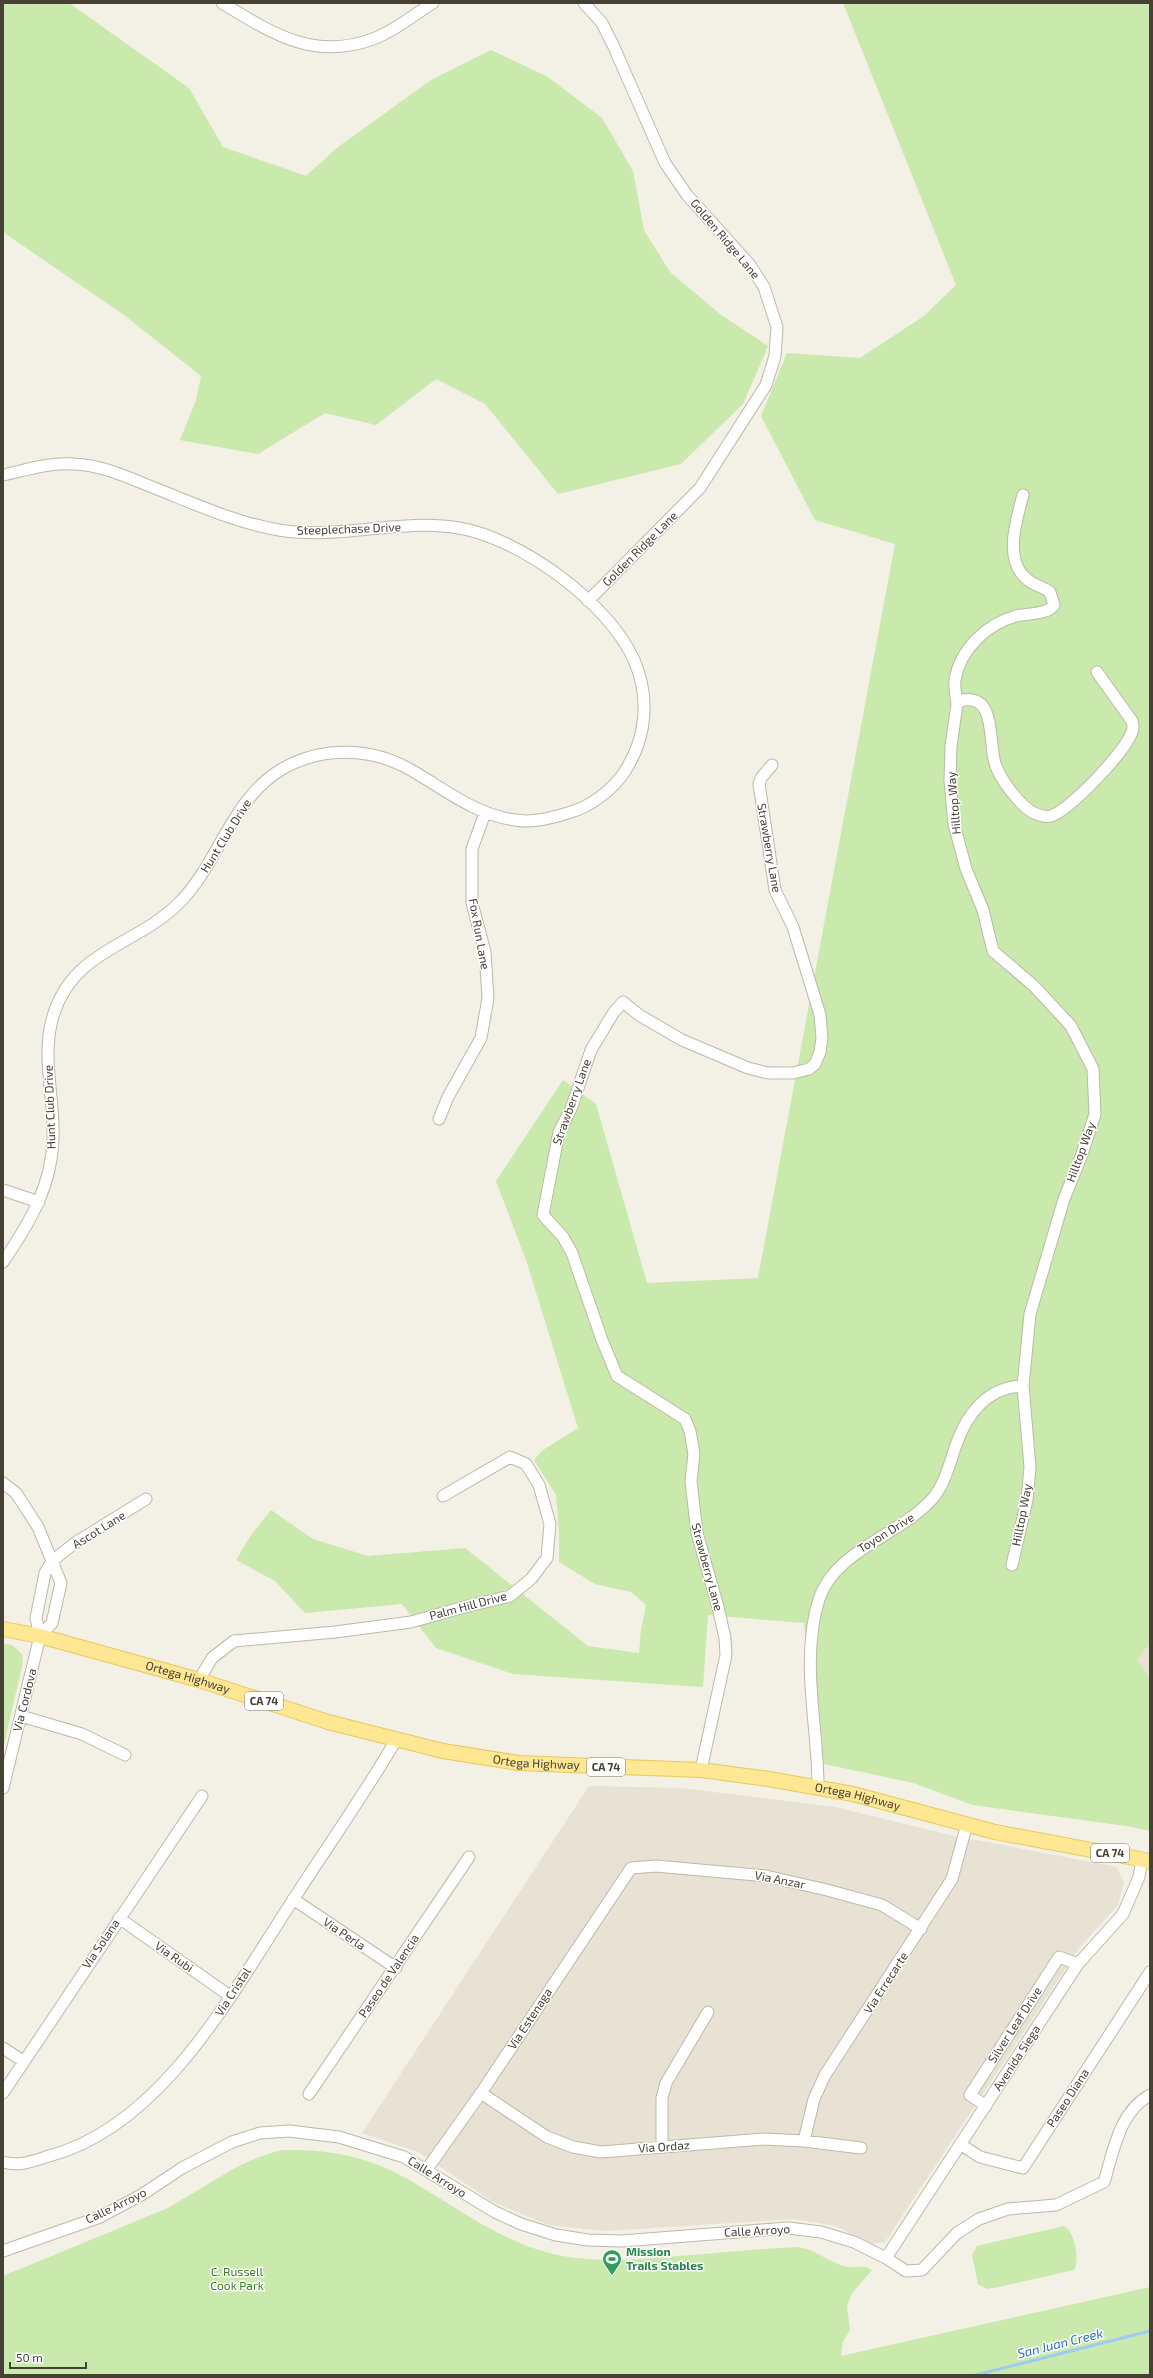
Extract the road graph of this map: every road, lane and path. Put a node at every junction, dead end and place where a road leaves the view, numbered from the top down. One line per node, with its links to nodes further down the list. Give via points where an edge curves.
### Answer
1 (222, 3): 2 (street, via 284,38 316,47 344,46 373,39 402,24)
2 (433, 3)
3 (584, 3): 6 (street, Golden Ridge Lane, via 602,23 665,162 687,194 761,281 777,327 775,356 766,385 700,488)
4 (3, 474): 6 (street, Steeplechase Drive, via 47,465 74,464 96,468 222,514 280,530 319,532 419,526 457,528 488,535 520,550 546,566)
5 (1023, 495): 8 (street, Hilltop Way, via 1013,542 1014,558 1028,581 1050,592 1054,605 1049,611 1015,616 984,632 964,652 955,680)
6 (588, 601): 10 (street, Hunt Club Drive, via 606,619 632,655 644,688 645,716 633,757 623,775 605,793 580,810 545,820 516,821)
7 (1097, 672): 8 (street, via 1132,721 1132,733 1124,746 1078,797 1061,812 1049,817 1032,812 1020,802 995,765 989,719 983,706 970,699)
8 (957, 704): 15 (street, Hilltop Way, via 951,746 950,781 954,824 966,869 983,910 994,951 1034,986 1071,1026 1093,1068 1095,1114 1064,1199 1030,1314)
9 (772, 765): 27 (street, Strawberry Lane, via 759,784 773,881 778,898 793,927 820,1016 822,1032 818,1058 809,1069 802,1072 776,1073 748,1068 682,1040 639,1015 623,1002 591,1050 571,1109 559,1132 543,1215 563,1237 572,1253 617,1376 685,1419 690,1430 694,1454 691,1481 697,1533 718,1607 726,1655)
10 (485, 813): 11 (street, Fox Run Lane, via 472,849 472,903 485,952 488,998 481,1038 448,1097); 13 (street, Hunt Club Drive, via 410,769 372,754 338,751 316,755 296,762 263,782 248,798 203,874 181,902 154,924 101,953 84,966 61,995 48,1036 54,1138 47,1179)
11 (439, 1119)
12 (3, 1190): 13 (street)
13 (39, 1202): 14 (street, Hunt Club Drive)
14 (3, 1262)
15 (1023, 1386): 20 (street, Hilltop Way, via 1030,1467 1027,1500); 28 (street, Toyon Drive, via 1007,1386 987,1398 964,1427 934,1496 907,1522 856,1551 832,1578 820,1597 812,1632 811,1663)
16 (3, 1483): 19 (street, via 16,1493 38,1527)
17 (443, 1496): 23 (street, Palm Hill Drive, via 510,1457 526,1464 539,1485 550,1524 547,1558 524,1586 510,1596 464,1606 411,1622 234,1641 212,1658)
18 (146, 1499): 19 (street, Ascot Lane, via 75,1543)
19 (52, 1561): 22 (street, via 45,1573 36,1618); 22 (street, via 61,1583 52,1622)
20 (1012, 1565)
21 (3, 1629): 22 (main road, Ortega Highway / CA 74)
22 (40, 1636): 23 (main road, Ortega Highway / CA 74); 24 (street, Via Cordova)
23 (199, 1680): 25 (main road, Ortega Highway / CA 74, via 328,1722)
24 (21, 1716): 26 (street, via 82,1734); 29 (street, Via Cordova)
25 (396, 1740): 27 (main road, Ortega Highway / CA 74, via 443,1751 518,1763); 35 (street, Via Cristal)
26 (125, 1755)
27 (701, 1770): 28 (main road, Ortega Highway / CA 74)
28 (818, 1786): 31 (main road, Ortega Highway / CA 74)
29 (3, 1788)
30 (202, 1796): 36 (street, Via Solana)
31 (967, 1824): 33 (main road, Ortega Highway / CA 74); 37 (street, Via Errecarte, via 952,1879)
32 (469, 1857): 39 (street, Paseo de Valencia)
33 (1146, 1860): 38 (street, Avenida Siega, via 1123,1914)
34 (631, 1868): 37 (street, Via Anzar, via 656,1866 781,1880 882,1905); 45 (street, Via Estenaga)
35 (293, 1899): 39 (street, Via Perla); 41 (street, Via Cristal)
36 (119, 1918): 41 (street, Via Rubi); 44 (street, Via Solana)
37 (921, 1929): 50 (street, Via Errecarte, via 825,2075 814,2099)
38 (1078, 1964): 49 (street, Avenida Siega); 49 (street, Silver Leaf Drive, via 1060,1957 970,2094)
39 (396, 1968): 47 (street, Paseo de Valencia)
40 (1150, 1972): 51 (street, Paseo Diana, via 1023,2168 980,2157)
41 (230, 1996): 54 (street, Via Cristal, via 202,2041 160,2086 114,2124 71,2150 15,2166)
42 (708, 2012): 52 (street, via 666,2083 662,2098)
43 (3, 2048): 44 (street)
44 (23, 2061): 46 (street, Via Solana)
45 (481, 2093): 52 (street, Via Ordaz, via 547,2137 573,2147 601,2152); 55 (street, Via Estenaga)
46 (3, 2094)
47 (309, 2094)
48 (1150, 2095): 57 (street, Calle Arroyo, via 1127,2114 1104,2182 1056,2205 1008,2209 979,2219 957,2233 922,2270 906,2271)
49 (986, 2106): 51 (street, Avenida Siega)
50 (804, 2141): 52 (street, Via Ordaz, via 764,2139); 53 (street, Via Ordaz)
51 (960, 2144): 57 (street, Avenida Siega)
52 (662, 2147)
53 (861, 2148)
54 (3, 2162)
55 (427, 2169): 56 (street, Calle Arroyo, via 404,2156 339,2137 289,2131 260,2133 226,2145 100,2216); 57 (street, Calle Arroyo, via 494,2212 556,2236 622,2241 788,2228 821,2232 854,2242)
56 (3, 2251)
57 (886, 2258)

